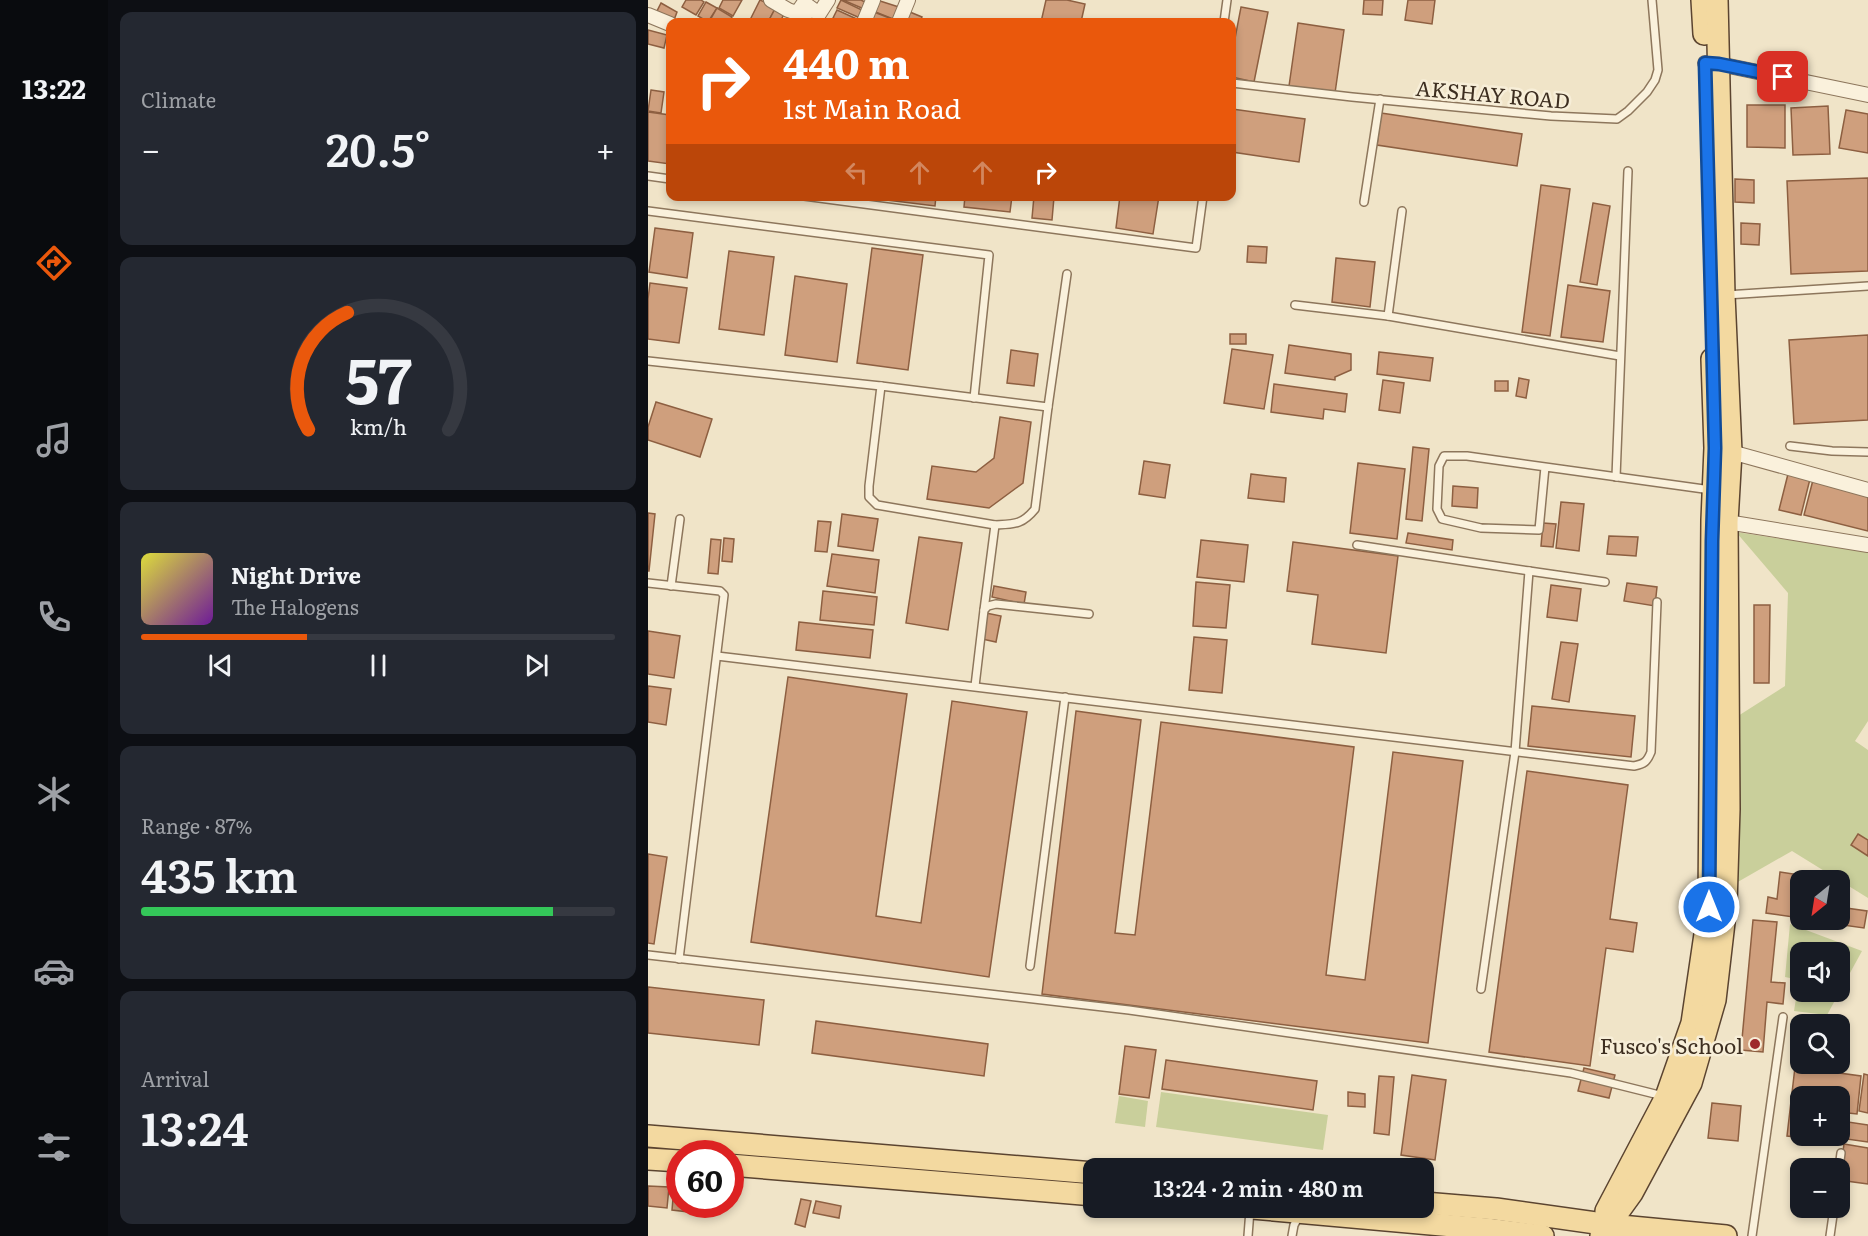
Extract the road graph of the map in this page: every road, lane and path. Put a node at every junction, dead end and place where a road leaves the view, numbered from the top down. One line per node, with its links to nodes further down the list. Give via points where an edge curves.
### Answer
1 (771, 0): 10 (street)
2 (828, 0): 10 (street, via 819,14 804,3)
3 (873, 0): 11 (street)
4 (908, 0): 12 (street)
5 (1227, 0): 13 (lane)
6 (1652, 0): 18 (lane, AKSHAY ROAD, via 1658,70 1647,92 1617,119)
7 (1702, 0): 15 (main road)
8 (1717, 0): 15 (main road)
9 (648, 15): 14 (street)
10 (799, 18)
11 (866, 18)
12 (901, 18)
13 (1225, 18)
14 (666, 22)
15 (1712, 63): 17 (street); 29 (main road); 43 (main road, via 1715,439)
16 (1236, 83): 18 (lane, AKSHAY ROAD)
17 (1868, 95)
18 (1380, 99): 24 (lane)
19 (1628, 171): 32 (lane)
20 (648, 176): 21 (lane)
21 (666, 178)
22 (842, 201): 23 (lane, via 1196,248)
23 (1202, 201)
24 (1364, 202)
25 (648, 211): 35 (lane, via 990,255)
26 (1402, 211): 31 (lane)
27 (1067, 274): 36 (lane)
28 (1868, 285): 29 (lane)
29 (1724, 295): 38 (main road)
30 (1295, 305): 31 (lane)
31 (1388, 316): 32 (lane)
32 (1620, 356): 41 (lane)
33 (648, 361): 34 (lane)
34 (881, 386): 35 (lane); 46 (lane, via 869,497 877,505)
35 (974, 398): 36 (lane)
36 (1048, 407): 46 (lane, via 1035,509 1019,523)
37 (1790, 446): 39 (lane)
38 (1731, 452): 42 (street); 43 (main road)
39 (1868, 452)
40 (1545, 467): 40 (lane, via 1444,456 1439,466 1437,509 1442,519 1481,528 1539,530); 41 (lane)
41 (1616, 477): 43 (lane)
42 (1868, 490)
43 (1721, 491): 45 (main road); 65 (main road, via 1712,541 1709,907 1692,1023)
44 (680, 519): 52 (lane)
45 (1727, 522): 48 (street); 79 (main road, via 1729,821 1726,905 1715,1000 1691,1083 1632,1193)
46 (995, 525): 54 (lane)
47 (1356, 545): 49 (lane)
48 (1868, 545)
49 (1529, 571): 50 (lane); 59 (lane)
50 (1605, 582)
51 (648, 583): 52 (lane)
52 (671, 586): 56 (lane, via 723,592)
53 (1657, 602): 59 (lane, via 1648,760 1634,766)
54 (984, 610): 55 (lane, via 996,604); 57 (lane)
55 (1089, 614)
56 (717, 656): 57 (lane); 61 (lane)
57 (975, 686): 58 (lane)
58 (1065, 697): 59 (lane); 62 (lane)
59 (1515, 752): 63 (lane)
60 (648, 955): 61 (lane)
61 (679, 959): 65 (lane, via 1129,1010 1570,1073)
62 (1030, 966)
63 (1481, 989)
64 (1783, 1017): 84 (lane)
65 (1666, 1097): 79 (main road)
66 (648, 1136): 72 (main road)
67 (1840, 1153): 68 (lane)
68 (1840, 1158)
69 (648, 1160): 70 (main road)
70 (666, 1161)
71 (744, 1166): 73 (main road)
72 (1083, 1172)
73 (1083, 1194)
74 (1434, 1204): 79 (main road, via 1496,1209)
75 (1250, 1218): 80 (lane)
76 (1298, 1218): 81 (lane)
77 (1377, 1218): 82 (main road)
78 (1833, 1218): 85 (lane)
79 (1600, 1230): 83 (main road)
80 (1248, 1236)
81 (1293, 1236)
82 (1544, 1236)
83 (1726, 1236)
84 (1752, 1236)
85 (1830, 1236)

